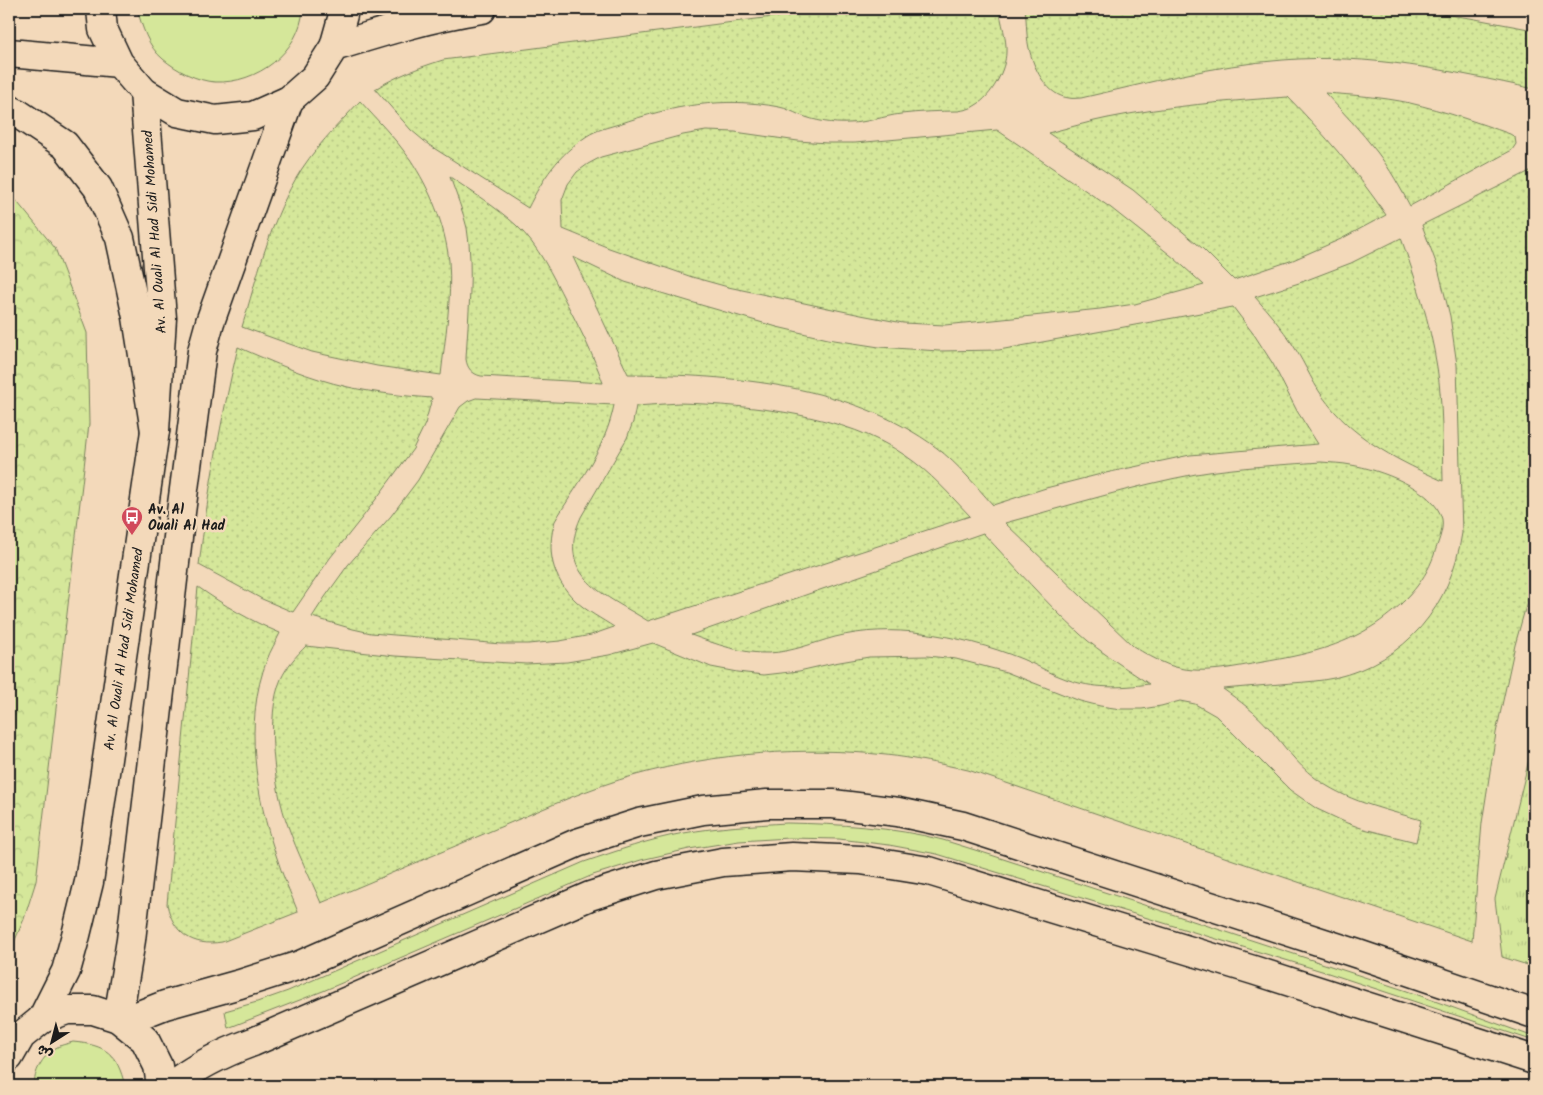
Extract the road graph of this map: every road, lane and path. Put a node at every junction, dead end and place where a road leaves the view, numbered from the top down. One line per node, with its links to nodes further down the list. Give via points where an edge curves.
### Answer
1 (101, 9): 6 (main road, via 103,29)
2 (343, 9): 4 (main road)
3 (482, 9): 4 (main road, via 426,20)
4 (334, 47): 8 (main road, via 315,77)
5 (9, 53): 6 (main road)
6 (119, 63): 7 (main road)
7 (144, 92): 8 (main road, via 177,112 215,120 253,116); 10 (main road, Av. Al Ouali Al Had Sidi Mohamed, via 162,318)
8 (288, 100): 13 (main road, via 202,351)
9 (9, 110): 10 (main road, via 65,145 98,188 120,238 137,317)
10 (155, 431): 12 (main road, Av. Al Ouali Al Had Sidi Mohamed, via 89,882 66,971)
11 (1534, 1014): 13 (main road, via 963,826 898,812 833,804 768,804 703,810 639,823 577,843 300,965)
12 (42, 1019): 13 (main road, via 68,1010 93,1010); 14 (main road, via 21,1036)
13 (121, 1019): 16 (main road, via 145,1040 158,1066)
14 (9, 1057)
15 (1534, 1060): 17 (main road, via 929,871 860,860 792,857 723,862 685,869 590,896 226,1052)
16 (161, 1086)
17 (171, 1086)

